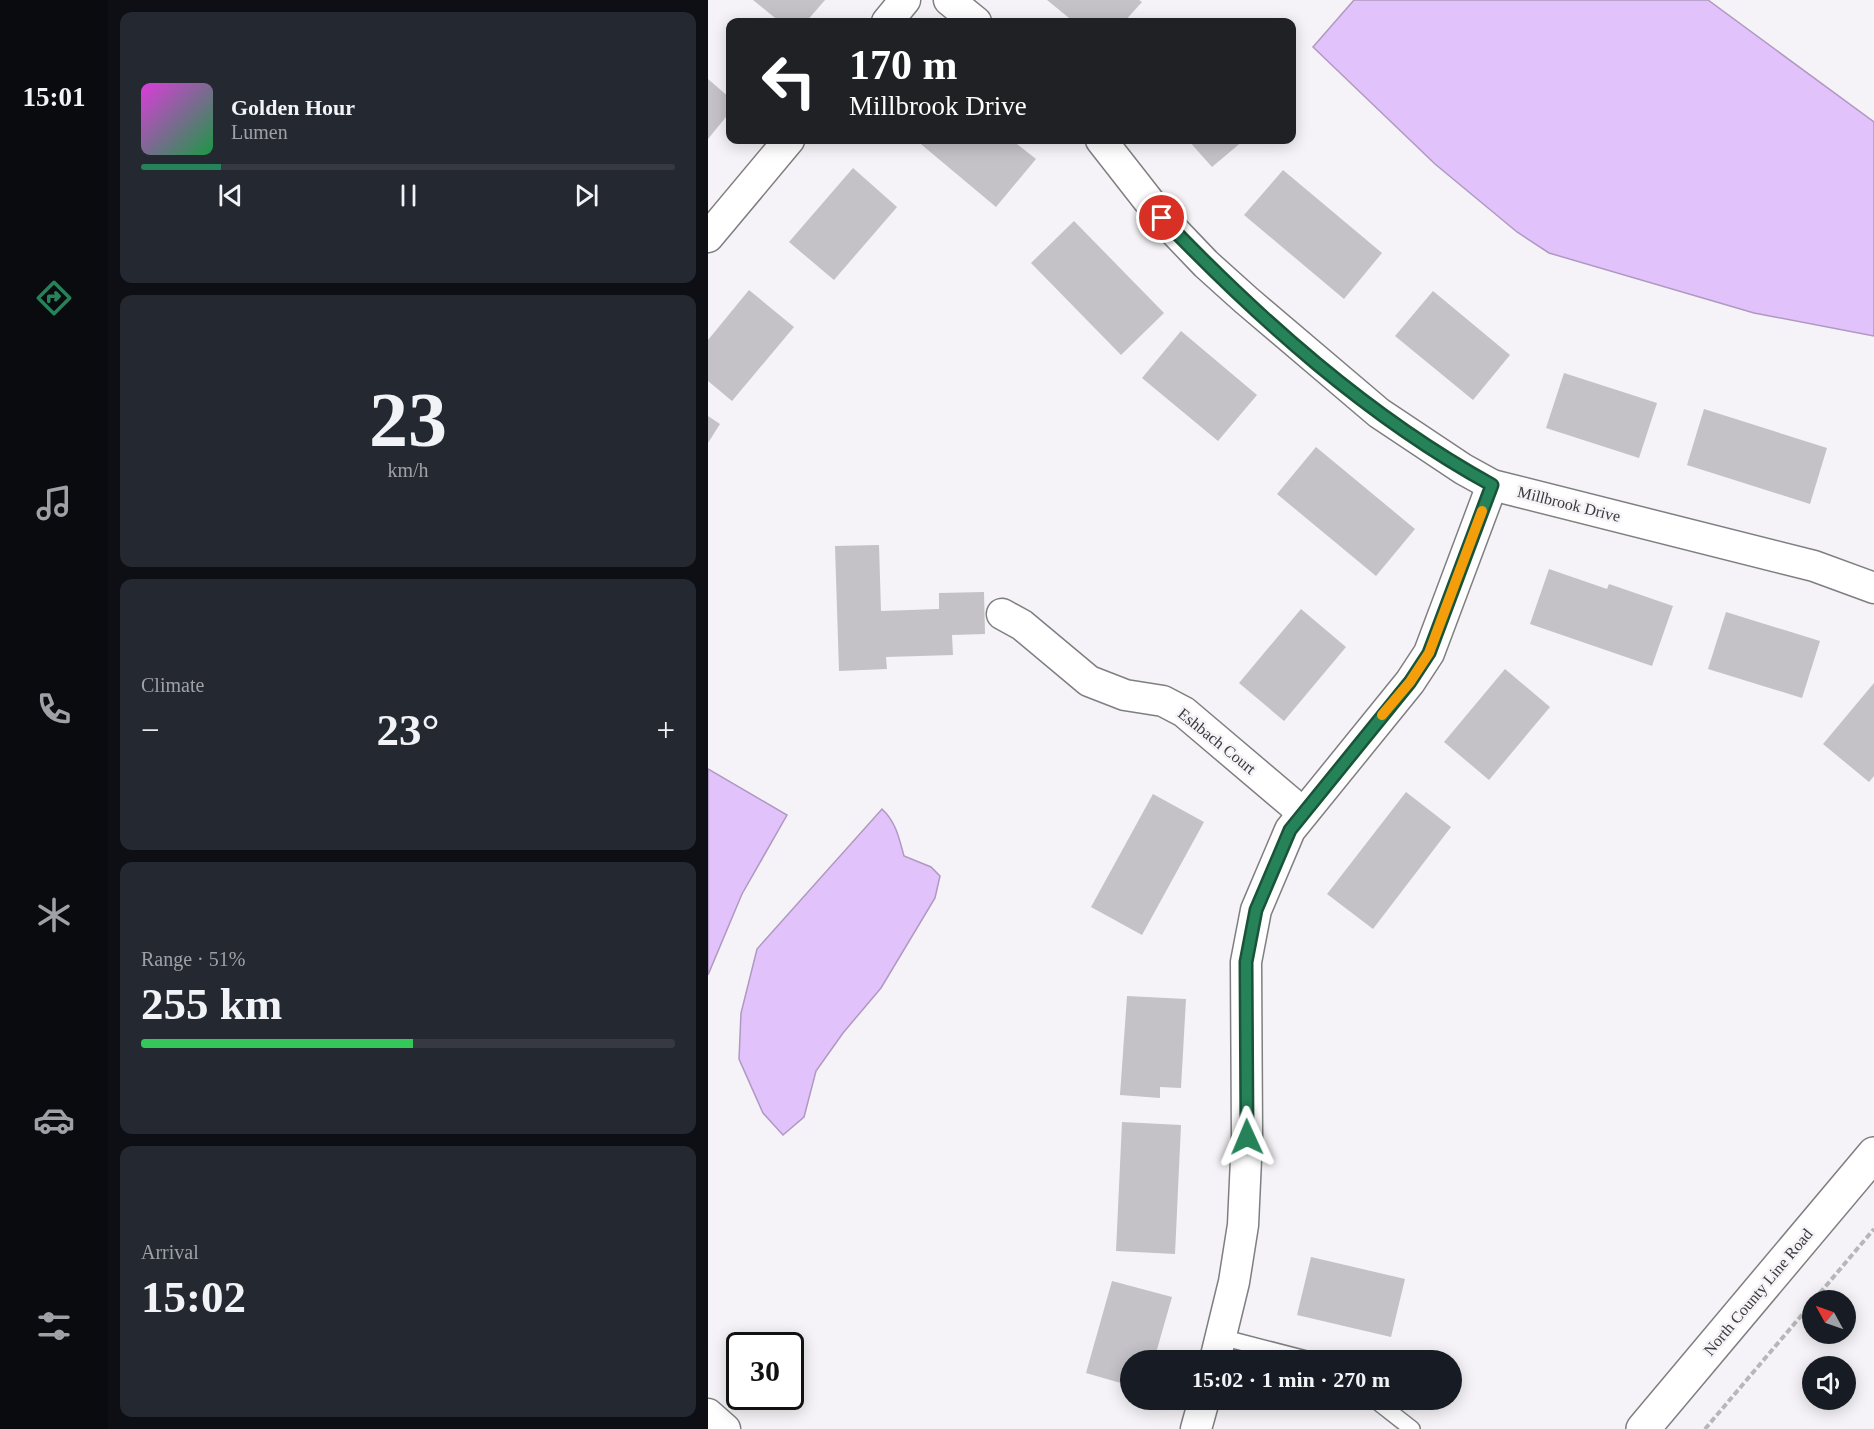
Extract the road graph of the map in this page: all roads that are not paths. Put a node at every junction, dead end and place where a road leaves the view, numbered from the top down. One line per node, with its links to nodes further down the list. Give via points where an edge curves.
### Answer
1 (905, 0): 3 (street)
2 (949, 0): 4 (street)
3 (890, 18)
4 (971, 18)
5 (786, 144): 7 (street)
6 (1104, 144): 8 (street, Millbrook Drive, via 1162,218 1246,300 1379,413)
7 (708, 237)
8 (1492, 485): 9 (street, Millbrook Drive, via 1814,566); 11 (street, via 1429,653 1410,682)
9 (1874, 588)
10 (1002, 614): 11 (street, Eshbach Court, via 1022,625 1089,681 1125,695 1163,701 1184,712)
11 (1302, 812): 13 (street, via 1272,868 1249,937 1243,1225)
12 (1874, 1154): 20 (street, North County Line Road)
13 (1218, 1349)
14 (1201, 1410): 18 (street)
15 (1388, 1410): 19 (lane)
16 (708, 1414): 17 (street)
17 (725, 1429)
18 (1196, 1429)
19 (1412, 1429)
20 (1643, 1429)

